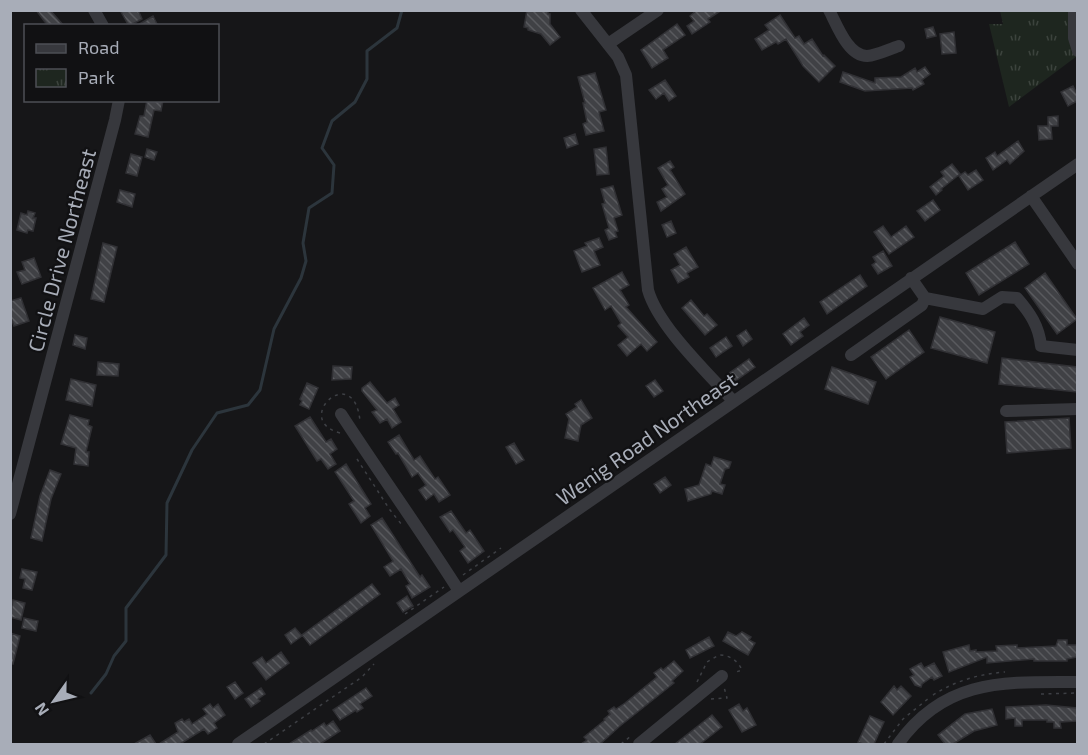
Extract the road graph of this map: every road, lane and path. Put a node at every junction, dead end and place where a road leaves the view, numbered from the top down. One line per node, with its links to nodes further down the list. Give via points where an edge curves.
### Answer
1 (94, 10): 6 (street)
2 (581, 10): 7 (street)
3 (658, 10): 7 (street)
4 (829, 10): 8 (street, via 858,53 873,55)
5 (1074, 10): 9 (street)
6 (102, 24)
7 (608, 44): 18 (street, via 626,75 651,300 664,322)
8 (899, 46)
9 (1077, 51)
10 (119, 102): 22 (street, Circle Drive Northeast)
11 (1077, 164): 12 (street, Wenig Road Northeast)
12 (1031, 196): 13 (street); 14 (street, Wenig Road Northeast)
13 (1077, 264)
14 (911, 278): 15 (street); 18 (street, Wenig Road Northeast)
15 (925, 298): 16 (street, via 983,309 1002,297 1017,298 1035,322 1041,346); 17 (street, via 922,305)
16 (1077, 350)
17 (851, 355)
18 (733, 401): 26 (street, Wenig Road Northeast)
19 (1077, 409): 20 (street)
20 (1006, 411)
21 (341, 414): 26 (street)
22 (10, 514)
23 (501, 548): 24 (path)
24 (462, 575)
25 (447, 585): 27 (path)
26 (459, 591): 36 (street, Wenig Road Northeast)
27 (405, 614)
28 (374, 664): 37 (path, via 362,677)
29 (742, 670): 32 (path, via 730,657 715,656 704,665)
30 (722, 676): 35 (street)
31 (1077, 682): 39 (street, via 999,684 965,691 925,713)
32 (693, 686)
33 (1077, 693): 34 (path)
34 (1032, 694)
35 (635, 741): 38 (path)
36 (238, 744)
37 (264, 744)
38 (621, 744)
39 (898, 744)

